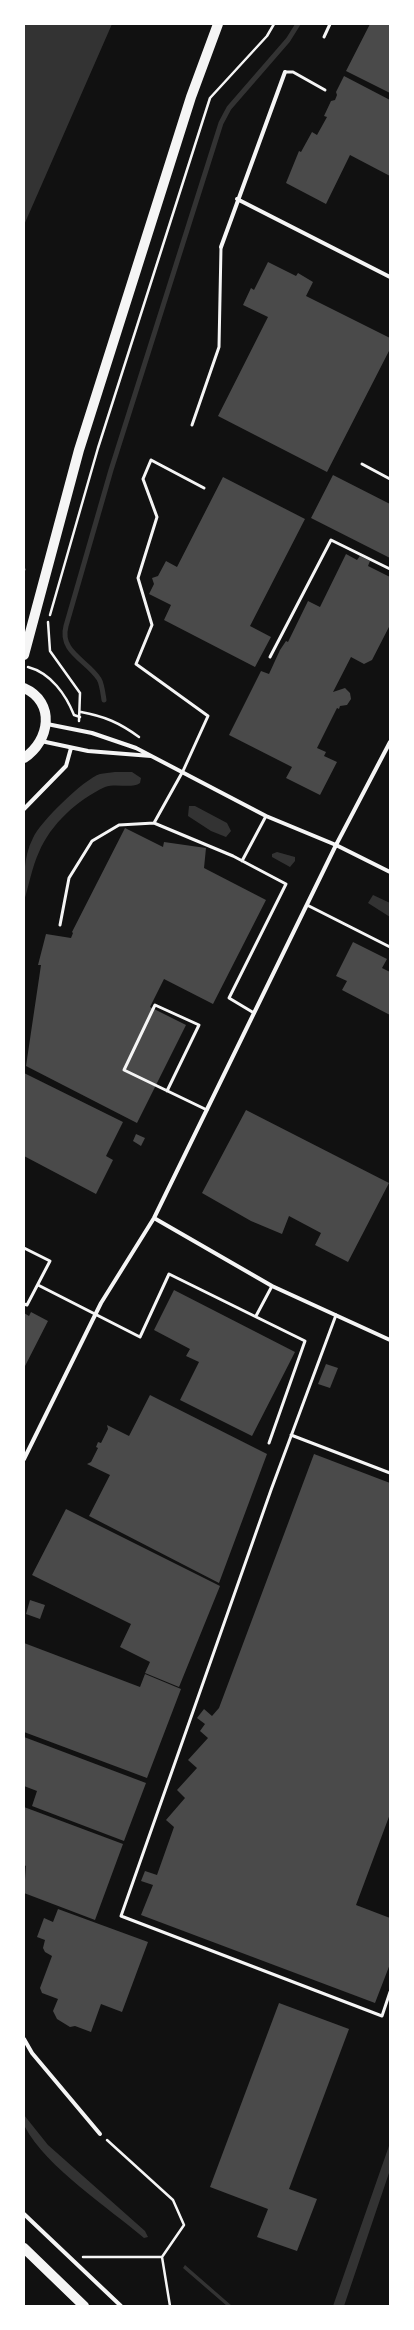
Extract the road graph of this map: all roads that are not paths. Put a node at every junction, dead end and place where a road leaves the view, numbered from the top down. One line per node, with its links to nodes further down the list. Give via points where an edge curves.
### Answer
1 (218, 24): 14 (main road, via 191,97 79,450)
2 (330, 24): 3 (lane)
3 (324, 37)
4 (285, 72): 5 (lane, via 292,72); 6 (street)
5 (325, 90)
6 (237, 200): 7 (street); 8 (street)
7 (221, 247): 9 (lane, via 219,347)
8 (390, 277)
9 (192, 425)
10 (362, 464): 11 (lane)
11 (390, 478)
12 (204, 488): 23 (lane, via 151,460 143,479 157,517 138,578 152,625 136,664 208,716)
13 (390, 569): 15 (lane, via 331,540)
14 (24, 655)
15 (270, 657)
16 (24, 688): 17 (main road, via 38,699 44,711)
17 (46, 724): 18 (main road); 21 (street, via 120,741)
18 (42, 741): 20 (street); 22 (main road)
19 (390, 742): 27 (street)
20 (71, 748): 21 (street); 24 (street, via 66,766)
21 (154, 756): 23 (street)
22 (24, 758)
23 (183, 771): 25 (street); 26 (lane)
24 (24, 809)
25 (266, 816): 27 (street); 28 (lane)
26 (154, 822): 28 (lane); 31 (lane, via 119,825 92,841 68,878)
27 (336, 845): 29 (street); 30 (street)
28 (242, 860): 33 (lane, via 286,884 229,998)
29 (390, 872)
30 (307, 905): 32 (lane); 33 (street)
31 (60, 925)
32 (390, 947)
33 (254, 1013): 35 (street)
34 (167, 1091): 34 (lane, via 124,1070 155,1005 199,1025); 35 (lane)
35 (207, 1110): 36 (street)
36 (154, 1218): 39 (street); 41 (street)
37 (24, 1248): 38 (lane, via 50,1261)
38 (38, 1285): 40 (lane, via 27,1305); 41 (lane)
39 (272, 1286): 42 (street); 43 (lane)
40 (24, 1304)
41 (95, 1315): 43 (lane, via 140,1337 169,1274); 47 (street)
42 (336, 1315): 44 (street); 45 (lane)
43 (256, 1316): 46 (lane, via 305,1341)
44 (390, 1340)
45 (291, 1435): 48 (lane); 49 (lane, via 174,1759 121,1916 382,2016)
46 (269, 1443)
47 (24, 1458)
48 (390, 1472)
49 (390, 1992)
50 (24, 2039): 51 (street, via 32,2053)
51 (100, 2134)
52 (24, 2214): 55 (street)
53 (24, 2248): 54 (main road)
54 (84, 2306)
55 (121, 2306)

